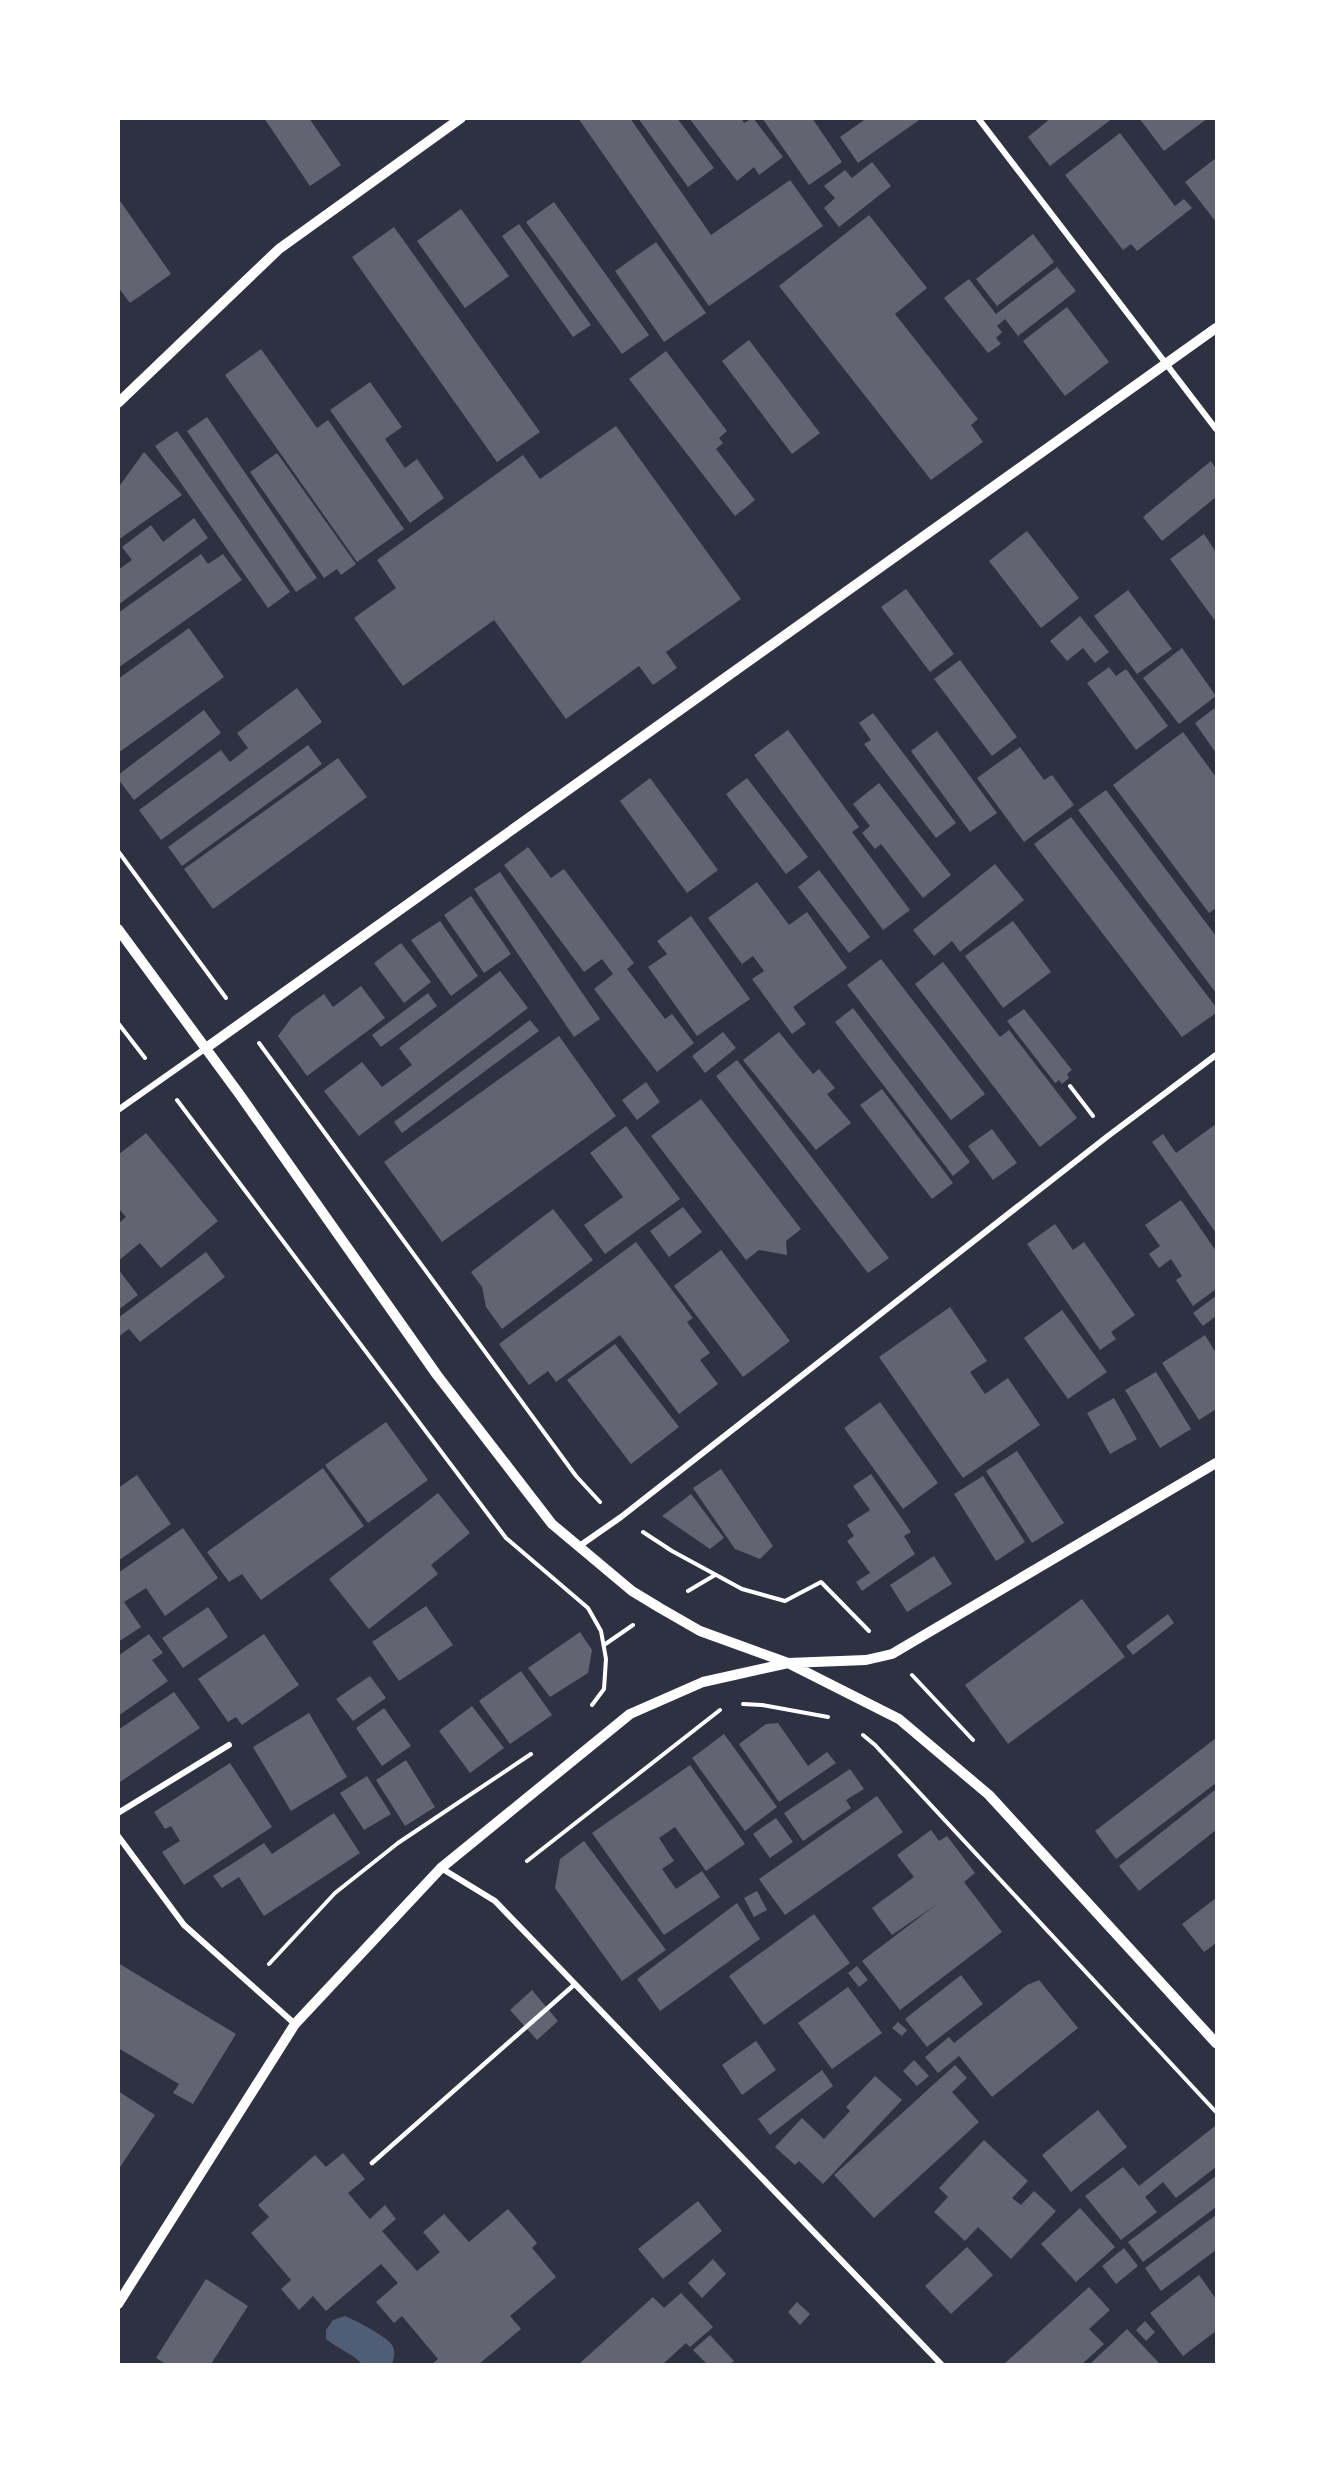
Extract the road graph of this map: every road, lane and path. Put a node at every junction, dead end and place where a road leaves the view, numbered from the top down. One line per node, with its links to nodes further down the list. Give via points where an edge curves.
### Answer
1 (461, 118): 5 (street, via 279,249)
2 (978, 118): 4 (street)
3 (1216, 328): 4 (street)
4 (1167, 363): 6 (street); 9 (street)
5 (118, 403)
6 (1216, 429)
7 (118, 851): 9 (path)
8 (118, 929): 11 (street)
9 (243, 1021): 11 (street); 18 (path, via 576,1476)
10 (118, 1023): 13 (path)
11 (206, 1048): 13 (street); 19 (street, via 437,1375 552,1524)
12 (1216, 1055): 16 (street)
13 (160, 1079): 15 (street); 24 (path, via 506,1538 588,1608 601,1631 606,1659 604,1689)
14 (1070, 1086): 16 (path)
15 (118, 1110)
16 (1108, 1136): 18 (street)
17 (1216, 1463): 20 (street)
18 (621, 1517): 19 (street); 20 (path, via 672,1551 742,1589 785,1601 821,1582)
19 (578, 1547): 21 (street, via 632,1591 680,1620)
20 (892, 1654): 21 (street, via 866,1660)
21 (788, 1664): 32 (street, via 703,1683 630,1714); 36 (street, via 899,1719 989,1795)
22 (727, 1704): 31 (path)
23 (739, 1704): 25 (path)
24 (587, 1712)
25 (831, 1718)
26 (859, 1732): 37 (path, via 883,1753)
27 (228, 1745): 29 (street)
28 (537, 1750): 33 (path, via 398,1843 335,1893)
29 (118, 1814)
30 (118, 1836): 33 (street, via 184,1925)
31 (526, 1861)
32 (441, 1868): 34 (street, via 495,1900); 35 (street)
33 (251, 1984): 35 (street)
34 (575, 1984): 38 (lane); 40 (street)
35 (295, 2024): 39 (street)
36 (1216, 2043)
37 (1216, 2112)
38 (372, 2163)
39 (118, 2304)
40 (941, 2364)

